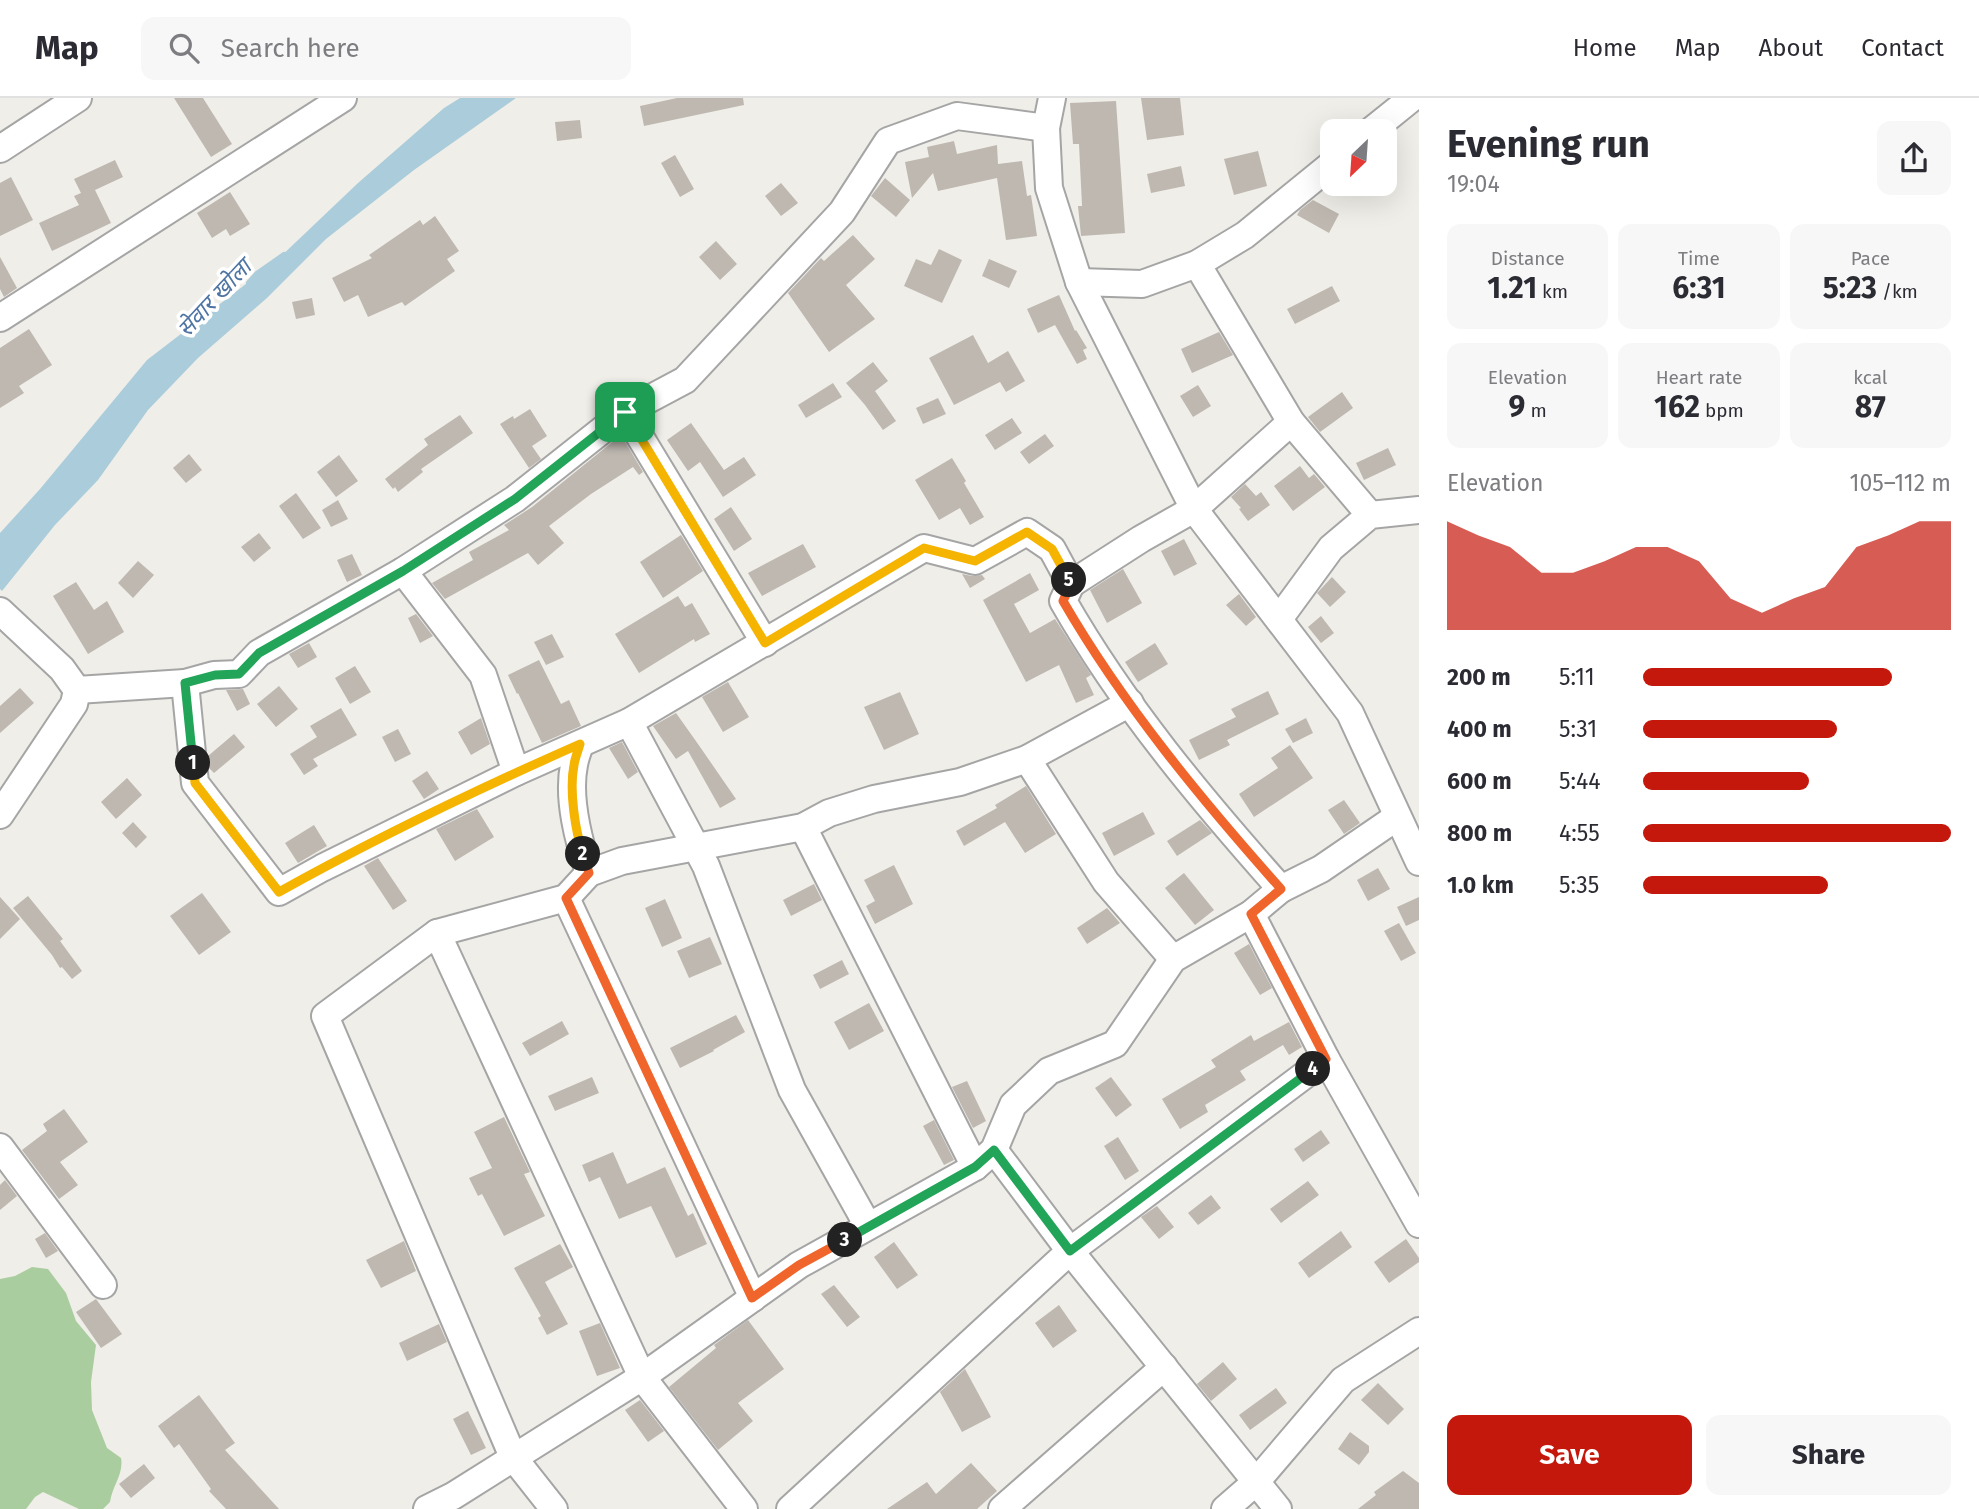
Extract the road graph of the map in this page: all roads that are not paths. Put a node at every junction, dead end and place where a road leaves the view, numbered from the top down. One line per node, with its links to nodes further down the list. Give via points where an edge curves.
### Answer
1 (78, 98): 7 (street)
2 (343, 98): 11 (street)
3 (1052, 98): 6 (street)
4 (1412, 98): 5 (street)
5 (1386, 119)
6 (1046, 128): 10 (street, via 1049,188); 12 (street, via 957,116 888,141 842,212 685,380)
7 (0, 149)
8 (1320, 174): 9 (street, via 1245,235)
9 (1197, 264): 10 (street, via 1142,284); 13 (street)
10 (1079, 282): 14 (street)
11 (0, 318)
12 (625, 412): 17 (street, via 515,499); 21 (street)
13 (1291, 422): 14 (street); 16 (street)
14 (1194, 509): 18 (street); 20 (street)
15 (1419, 510): 16 (street)
16 (1370, 515): 20 (street, via 1331,548)
17 (403, 571): 22 (street, via 259,653 239,674); 28 (street, via 483,675)
18 (1071, 584): 21 (street, via 1052,549 1027,532 975,561 924,548); 24 (street, via 1063,601)
19 (0, 611): 23 (street, via 62,669)
20 (1279, 619): 30 (street, via 1350,713)
21 (765, 643): 25 (street)
22 (185, 683): 23 (street); 28 (street, via 195,783 279,892)
23 (77, 690): 29 (street, via 74,705)
24 (1130, 704): 27 (street); 35 (street, via 1213,813)
25 (629, 722): 26 (street); 32 (street)
26 (580, 744): 28 (street); 34 (street, via 573,767 573,797 578,841)
27 (1027, 759): 31 (street, via 960,782 874,799); 39 (street, via 1106,882)
28 (516, 772)
29 (0, 815)
30 (1397, 817): 33 (street); 35 (street, via 1321,869)
31 (803, 827): 32 (street); 42 (street)
32 (694, 847): 34 (street, via 622,861); 44 (street, via 706,866 792,1090)
33 (1419, 862)
34 (589, 873): 36 (street)
35 (1281, 889): 37 (street)
36 (566, 898): 38 (street); 47 (street)
37 (1251, 914): 39 (street); 40 (street)
38 (437, 933): 50 (street); 51 (street, via 325,1016)
39 (1173, 959): 42 (street, via 1115,1045 1049,1071 1013,1105)
40 (1326, 1059): 43 (street); 45 (street)
41 (0, 1147): 46 (street)
42 (984, 1158): 44 (street); 45 (street)
43 (1419, 1224)
44 (869, 1226): 47 (street)
45 (1070, 1251): 49 (street); 56 (street)
46 (103, 1285)
47 (752, 1298): 50 (street)
48 (1419, 1331): 52 (street, via 1343,1380)
49 (1164, 1367): 52 (street); 57 (street)
50 (642, 1377): 51 (street); 55 (street)
51 (513, 1457): 53 (street); 54 (street)
52 (1256, 1482): 58 (street); 59 (street)
53 (427, 1509)
54 (554, 1509)
55 (744, 1509)
56 (790, 1509)
57 (1002, 1509)
58 (1225, 1509)
59 (1278, 1509)

